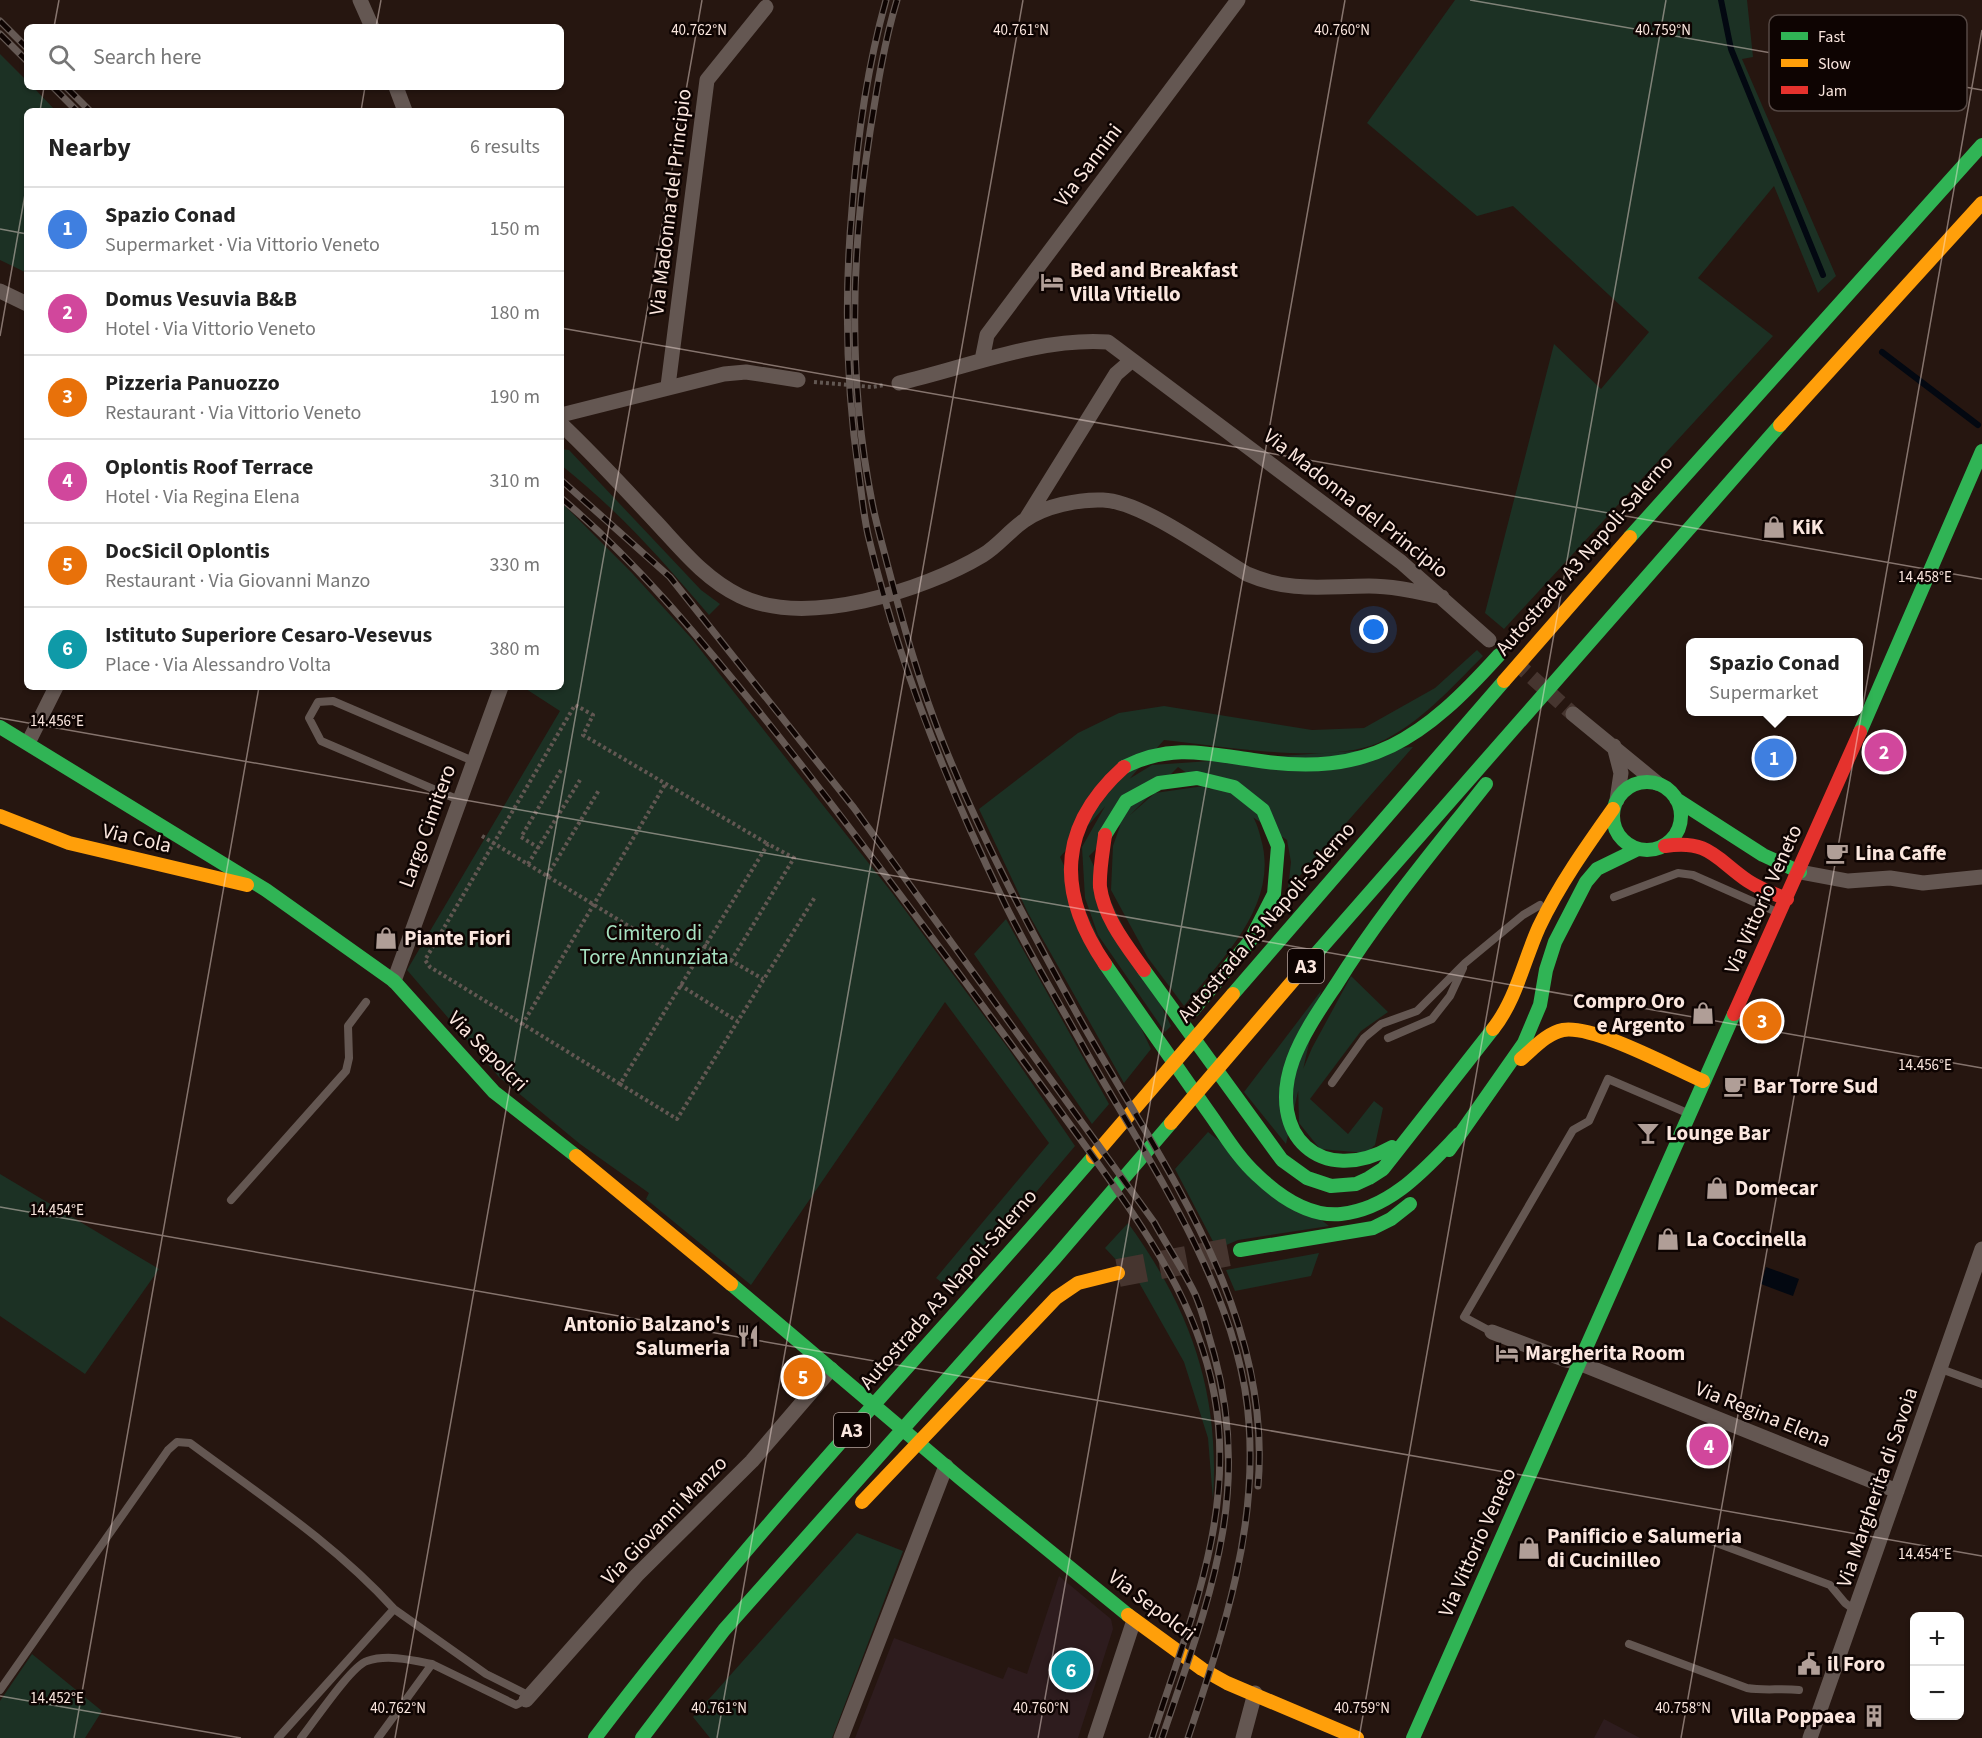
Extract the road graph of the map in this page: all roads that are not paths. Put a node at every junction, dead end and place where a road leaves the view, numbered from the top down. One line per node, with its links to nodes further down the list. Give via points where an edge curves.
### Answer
1 (360, 0): 4 (street)
2 (1238, 0): 11 (street, Via Sannini, via 987,335)
3 (766, 7): 15 (street, Via Madonna del Principio, via 707,80)
4 (371, 24)
5 (397, 90): 6 (street)
6 (404, 108)
7 (1982, 145): 19 (main road, Autostrada A3 Napoli-Salerno / A3)
8 (1982, 203): 25 (main road, A3)
9 (0, 291): 10 (street)
10 (24, 303)
11 (982, 360): 12 (street, Via Madonna del Principio, via 1094,341 1108,342); 14 (street, Via Madonna del Principio)
12 (1131, 361): 21 (street, via 1116,374); 22 (street, Via Madonna del Principio, via 1256,451)
13 (798, 380): 15 (street, via 746,372)
14 (898, 383)
15 (669, 386): 16 (street)
16 (564, 414)
17 (564, 427): 21 (street, Via Madonna del Principio, via 704,573 725,588 761,604 815,610 866,601 929,580 984,555)
18 (1982, 451): 40 (main road, Via Vittorio Veneto)
19 (1686, 471): 20 (main road); 55 (main road, Autostrada A3 Napoli-Salerno / A3)
20 (1634, 512)
21 (1026, 519): 22 (street, Via Madonna del Principio, via 1068,502 1104,500 1134,508 1264,582 1313,589 1402,588)
22 (1442, 597): 23 (street)
23 (1489, 640)
24 (1508, 646): 56 (main road, via 1440,716 1375,755 1309,766 1186,748 1136,761 1110,778 1092,799 1079,822 1072,847 1071,876 1080,922 1088,939 1228,1138 1261,1180 1280,1195 1321,1213 1340,1214 1374,1205 1404,1189)
25 (1578, 651): 57 (main road, via 1500,766 1390,903 1342,973 1293,1059 1285,1112 1289,1126 1304,1147 1319,1156 1350,1164 1363,1162); 72 (main road, A3, via 1055,1258)
26 (54, 690): 30 (street)
27 (500, 690): 32 (street, Largo Cimitero)
28 (1573, 714): 31 (street)
29 (0, 727): 30 (main road, Via Sepolcri)
30 (28, 743): 42 (main road, Via Sepolcri)
31 (1614, 746): 33 (street); 36 (street, via 1621,773)
32 (473, 761): 35 (street, Largo Cimitero); 35 (lane, via 333,701 318,702 309,718 321,741)
33 (1657, 783): 34 (main road); 36 (main road, via 1638,783 1622,792)
34 (1676, 799): 38 (main road, via 1680,825); 40 (main road, via 1763,855)
35 (459, 800): 48 (street, Largo Cimitero)
36 (1615, 804): 39 (main road, via 1615,828 1620,838); 43 (main road)
37 (0, 816): 42 (main road, Via Cola, via 69,843)
38 (1665, 846): 39 (main road); 45 (main road, via 1695,843 1705,847 1745,879)
39 (1638, 849): 51 (main road, via 1597,869 1575,901 1556,942 1534,1022)
40 (1800, 872): 41 (street, via 1848,881 1890,878 1923,883); 45 (main road, Via Vittorio Veneto)
41 (1982, 877)
42 (266, 890): 48 (main road, Via Sepolcri)
43 (1554, 897): 47 (lane, via 1523,915); 57 (main road, via 1500,1020)
44 (1614, 897): 46 (lane, via 1678,873 1692,875)
45 (1787, 899): 46 (main road, Via Vittorio Veneto)
46 (1781, 913): 52 (main road, Via Vittorio Veneto)
47 (1465, 963): 50 (lane, via 1454,990 1432,1019); 53 (lane, via 1417,1011 1381,1024 1364,1038)
48 (388, 980): 65 (main road, Via Sepolcri, via 494,1092 619,1189)
49 (366, 1002): 58 (lane, via 348,1026 346,1071)
50 (1388, 1038)
51 (1501, 1080): 52 (main road, via 1547,1037 1562,1030 1586,1030); 56 (main road)
52 (1703, 1081): 54 (main road, Via Vittorio Veneto)
53 (1332, 1083)
54 (1689, 1114): 62 (lane, via 1608,1079 1589,1120 1573,1130 1464,1317); 63 (main road, Via Vittorio Veneto)
55 (1116, 1130): 57 (main road, via 1167,1043 1251,937 1274,895 1279,852 1273,828 1251,798 1217,781 1198,777 1154,783 1125,803 1111,823 1100,860 1100,885 1122,939 1162,996 1244,1111 1295,1172 1326,1186 1355,1185 1383,1169); 85 (main road, Autostrada A3 Napoli-Salerno / A3, via 693,1610)
56 (1459, 1134): 60 (main road, via 1406,1209 1373,1228)
57 (1407, 1138)
58 (231, 1200)
59 (1982, 1249): 64 (street, Via Margherita di Savoia)
60 (1240, 1250)
61 (1118, 1274): 69 (main road, via 1078,1283 1056,1298)
62 (1492, 1332): 63 (street)
63 (1579, 1363): 68 (street, Via Regina Elena); 91 (main road, Via Vittorio Veneto)
64 (1941, 1368): 66 (lane); 68 (street, Via Margherita di Savoia)
65 (831, 1369): 67 (main road, Via Sepolcri); 81 (street, Via Giovanni Manzo, via 752,1461 639,1573)
66 (1982, 1384)
67 (946, 1467): 75 (main road, Via Sepolcri); 87 (street)
68 (1897, 1491): 74 (street, Via Margherita di Savoia)
69 (853, 1510)
70 (829, 1532): 72 (main road)
71 (1703, 1538): 74 (lane, via 1830,1585)
72 (764, 1585): 86 (main road, A3, via 717,1639)
73 (394, 1609): 78 (lane, via 329,1548 190,1443 177,1442); 81 (lane, via 486,1674); 82 (lane)
74 (1856, 1611): 92 (street, Via Margherita di Savoia, via 1820,1699)
75 (1134, 1620): 80 (main road, Via Sepolcri, via 1202,1669); 88 (street)
76 (1629, 1644): 79 (lane, via 1747,1688)
77 (432, 1664): 81 (lane, via 516,1705); 83 (lane, via 399,1658 367,1661 354,1670); 84 (lane)
78 (0, 1690)
79 (1799, 1690)
80 (1255, 1694): 89 (street); 90 (main road, Via Sepolcri)
81 (528, 1698)
82 (278, 1738)
83 (301, 1738)
84 (378, 1738)
85 (595, 1738)
86 (642, 1738)
87 (841, 1738)
88 (1095, 1738)
89 (1244, 1738)
90 (1358, 1738)
91 (1413, 1738)
92 (1810, 1738)

